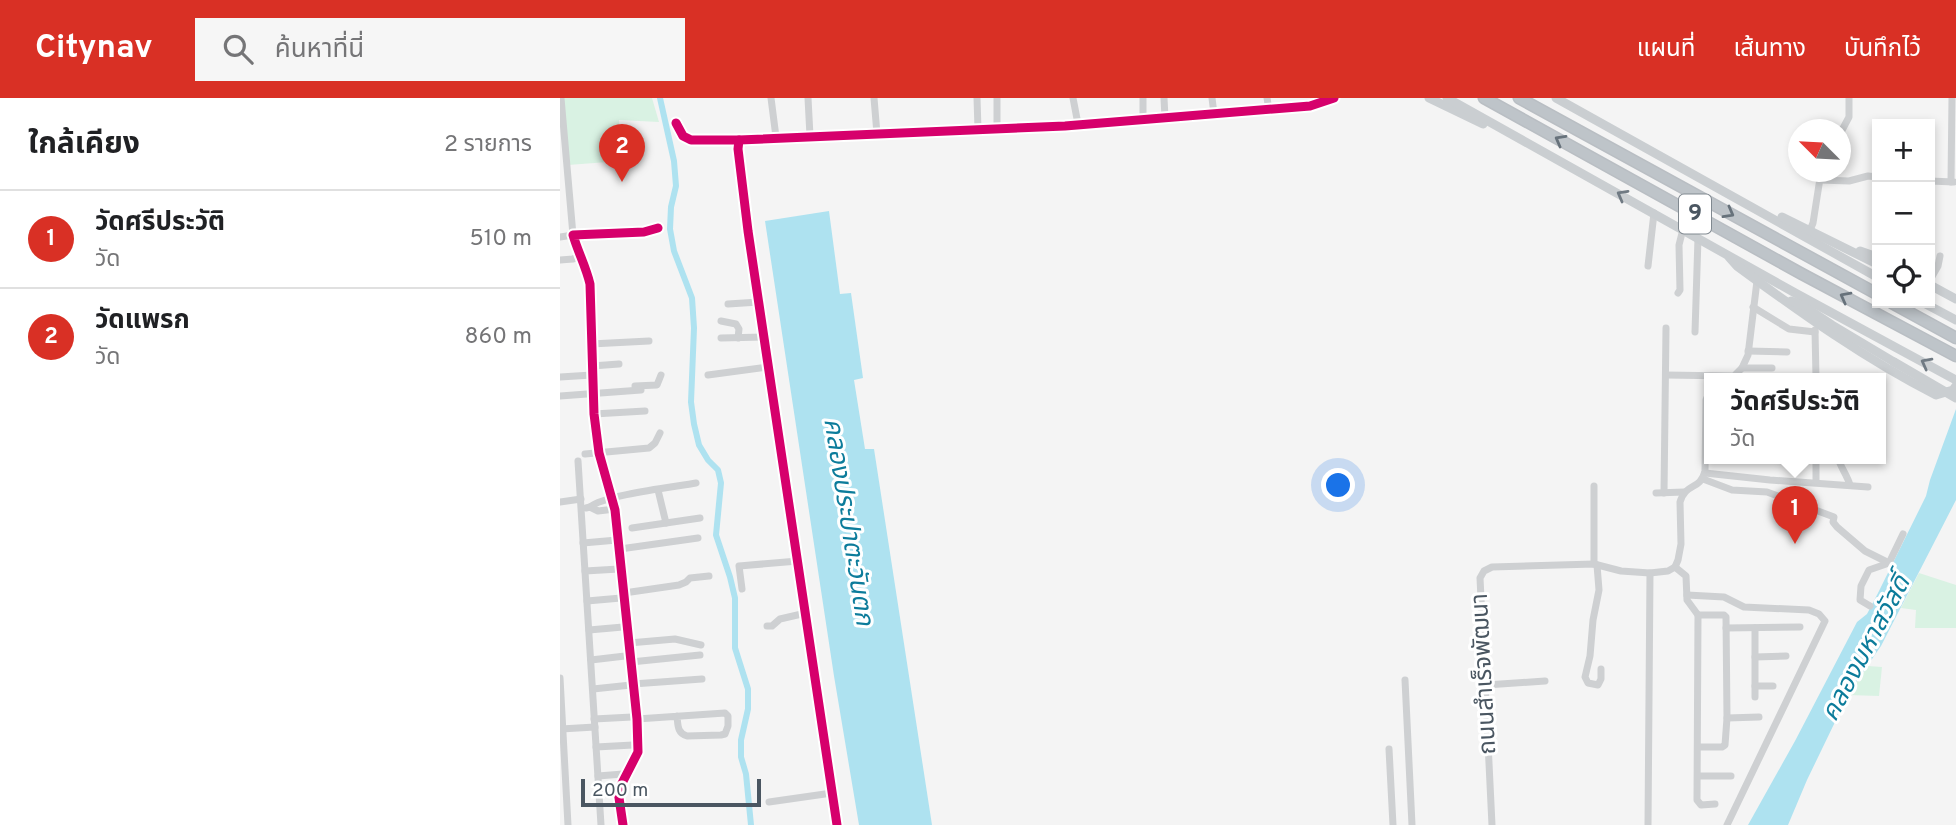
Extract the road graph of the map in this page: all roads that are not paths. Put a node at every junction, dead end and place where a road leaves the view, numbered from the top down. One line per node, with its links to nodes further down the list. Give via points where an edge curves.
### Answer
1 (561, 98): 34 (street)
2 (771, 98): 37 (street)
3 (808, 98): 36 (street)
4 (874, 98): 35 (street)
5 (977, 98): 33 (street)
6 (997, 98): 32 (street)
7 (1073, 98): 31 (street)
8 (1143, 98): 29 (street)
9 (1164, 98): 27 (street)
10 (1212, 98): 26 (street)
11 (1267, 98): 24 (street)
12 (1288, 98): 23 (street)
13 (1334, 98): 22 (street)
14 (1429, 98): 39 (main road)
15 (1447, 98): 39 (main road)
16 (1485, 98): 92 (highway, 9, one-way to 16)
17 (1519, 98): 68 (highway, 9, one-way to 68)
18 (1556, 98): 25 (main road)
19 (1563, 98): 25 (main road)
20 (1849, 98): 28 (street)
21 (1952, 98): 45 (street)
22 (1320, 101): 23 (street)
23 (1289, 108): 24 (street)
24 (1269, 110): 26 (street)
25 (1582, 112): 48 (main road)
26 (1214, 114): 27 (street)
27 (1166, 118): 29 (street)
28 (1848, 119)
29 (1143, 120): 31 (street)
30 (676, 123): 38 (street, via 691,140)
31 (1078, 124): 32 (street)
32 (997, 128): 33 (street)
33 (978, 129): 35 (street)
34 (562, 131): 40 (street)
35 (877, 134): 36 (street)
36 (810, 136): 37 (street)
37 (776, 137): 38 (street)
38 (739, 140): 73 (street)
39 (1524, 141): 49 (main road, one-way to 39)
40 (563, 166): 46 (street)
41 (1872, 176): 42 (street)
42 (1851, 180)
43 (1935, 181): 45 (street)
44 (1820, 182): 52 (street)
45 (1954, 182)
46 (570, 200): 47 (street); 53 (street)
47 (560, 201)
48 (1754, 207): 52 (main road); 56 (main road)
49 (1654, 213): 51 (main road); 63 (street)
50 (658, 228): 53 (street)
51 (1683, 229): 55 (main road); 69 (street)
52 (1810, 230): 56 (main road)
53 (573, 236): 54 (street); 58 (street)
54 (560, 237)
55 (1698, 237): 57 (main road); 83 (street)
56 (1837, 249): 59 (main road); 62 (main road); 65 (main road)
57 (1726, 253): 66 (main road); 106 (main road, one-way to 57)
58 (581, 255): 61 (street); 89 (street, via 591,288)
59 (1872, 256)
60 (1940, 256): 64 (street)
61 (560, 260)
62 (1872, 262)
63 (1648, 267)
64 (1935, 272)
65 (1872, 274)
66 (1757, 281): 71 (main road); 76 (street)
67 (1935, 285): 72 (main road)
68 (1872, 292)
69 (1678, 293)
70 (1935, 294): 75 (main road)
71 (1780, 296): 81 (main road); 111 (main road, bridge)
72 (1956, 299)
73 (759, 302): 74 (street); 84 (street)
74 (728, 304)
75 (1956, 305)
76 (1753, 307): 81 (street, via 1789,329); 90 (street)
77 (1902, 308): 87 (highway)
78 (1933, 308): 79 (main road)
79 (1956, 320)
80 (721, 321): 86 (street, via 736,324)
81 (1815, 327): 99 (street); 107 (main road, via 1936,395)
82 (1666, 328): 100 (street)
83 (1695, 332)
84 (764, 337): 86 (street); 95 (street)
85 (721, 338): 86 (street)
86 (738, 338)
87 (1956, 338)
88 (649, 341): 89 (street)
89 (591, 344): 94 (street)
90 (1748, 351): 91 (street); 96 (street)
91 (1787, 352)
92 (1956, 356)
93 (619, 364): 94 (street)
94 (592, 366): 101 (street)
95 (768, 367): 103 (street); 141 (street)
96 (1742, 368): 97 (street); 98 (street)
97 (1772, 368)
98 (1737, 373)
99 (1816, 373)
100 (1666, 374): 104 (street); 128 (street, via 1660,493)
101 (592, 375): 105 (street); 109 (street)
102 (661, 375): 109 (street, via 657,385)
103 (708, 375)
104 (1704, 376)
105 (560, 377)
106 (1956, 380)
107 (1956, 386)
108 (641, 390): 109 (street)
109 (592, 392): 110 (street); 113 (street)
110 (560, 396)
111 (1956, 398)
112 (645, 411): 113 (street)
113 (594, 414): 115 (street)
114 (660, 433): 115 (street, via 649,448)
115 (599, 453): 116 (street); 129 (street)
116 (585, 454)
117 (578, 461): 131 (street)
118 (1704, 464): 121 (street)
119 (1816, 464): 122 (street)
120 (1840, 464): 124 (street)
121 (1704, 476): 122 (street); 128 (street); 142 (street, via 1732,490 1767,492 1834,517 1833,523 1865,551)
122 (1816, 482): 124 (street)
123 (696, 483): 127 (street)
124 (1850, 485): 126 (street)
125 (1594, 486): 143 (street)
126 (1868, 487)
127 (658, 490): 129 (street); 134 (street)
128 (1684, 492): 144 (street)
129 (612, 498): 131 (street); 132 (street)
130 (560, 502): 131 (street)
131 (584, 505): 132 (street, via 598,511); 139 (street)
132 (615, 509): 140 (street)
133 (700, 519): 134 (street)
134 (666, 523): 135 (street)
135 (632, 528)
136 (1903, 534): 142 (street)
137 (698, 538): 140 (street)
138 (617, 540): 139 (street)
139 (583, 543): 146 (street)
140 (620, 549): 150 (street)
141 (797, 561): 149 (street, via 739,565); 154 (street)
142 (1889, 563): 153 (street, via 1869,570 1861,586 1860,600)
143 (1595, 565): 147 (street, ถนนสำเร็จพัฒนา); 169 (street, via 1599,590 1585,677 1588,683 1598,685); 175 (street, ถนนสำเร็จพัฒนา, via 1492,567 1484,571 1480,578)
144 (1675, 567): 147 (street, ถนนสำเร็จพัฒนา); 151 (street, via 1686,576)
145 (619, 569): 146 (street)
146 (586, 571): 152 (street)
147 (1650, 573): 204 (street)
148 (709, 576): 150 (street)
149 (742, 589)
150 (623, 595): 152 (street); 162 (street)
151 (1687, 595): 155 (street); 205 (street, via 1724,597 1744,607 1809,610 1825,621)
152 (587, 601): 161 (street)
153 (1870, 606)
154 (806, 613): 156 (street); 194 (street)
155 (1698, 615): 159 (street, via 1724,615); 188 (street)
156 (767, 626)
157 (623, 627): 161 (street)
158 (1800, 627): 160 (street)
159 (1726, 628): 160 (street); 183 (street)
160 (1755, 628): 166 (street)
161 (589, 630): 168 (street)
162 (629, 643): 163 (street, via 675,639); 167 (street)
163 (701, 645)
164 (700, 654): 167 (street)
165 (1786, 656): 166 (street)
166 (1755, 657): 176 (street)
167 (628, 659): 168 (street); 174 (street)
168 (591, 660): 178 (street)
169 (1601, 669)
170 (560, 678): 185 (street)
171 (702, 679): 174 (street)
172 (1405, 680): 202 (street)
173 (1545, 681): 175 (street)
174 (632, 685): 178 (street); 182 (street)
175 (1486, 685): 203 (street, ถนนสำเร็จพัฒนา)
176 (1755, 686): 177 (street); 179 (street)
177 (1773, 686)
178 (593, 689): 184 (street)
179 (1755, 697)
180 (677, 716): 180 (street, via 679,730 687,736 721,735 728,726 725,713); 182 (street)
181 (1759, 717): 183 (street)
182 (634, 718): 184 (street); 199 (street, via 638,752 618,791)
183 (1727, 718): 188 (street, via 1725,745)
184 (595, 723): 185 (street); 187 (street)
185 (562, 729): 197 (street)
186 (634, 745): 187 (street)
187 (596, 747): 191 (street)
188 (1698, 747): 192 (street)
189 (1388, 749): 201 (street)
190 (623, 774): 191 (street)
191 (598, 776): 198 (street)
192 (1698, 776): 193 (street); 196 (street, via 1698,803)
193 (1731, 776)
194 (832, 793): 195 (street); 200 (street)
195 (769, 802)
196 (1715, 804)
197 (568, 825)
198 (601, 825)
199 (623, 825)
200 (837, 825)
201 (1394, 825)
202 (1412, 825)
203 (1492, 825)
204 (1648, 825)
205 (1727, 825)

